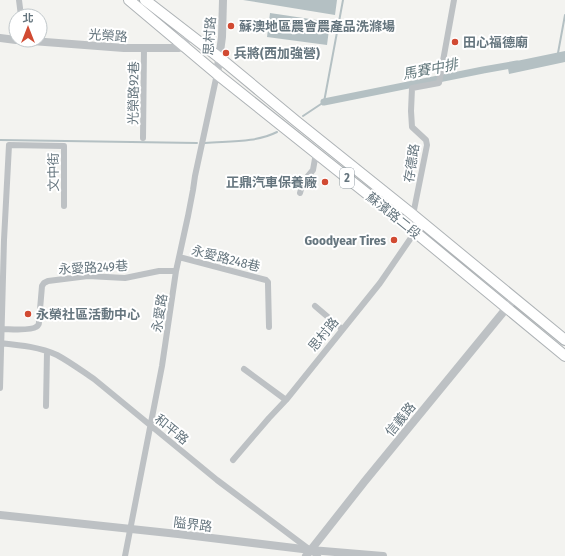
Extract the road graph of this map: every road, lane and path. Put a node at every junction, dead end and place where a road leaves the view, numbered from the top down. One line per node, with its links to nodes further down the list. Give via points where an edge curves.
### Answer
1 (129, 0): 7 (main road, 蘇濱路二段 / 2)
2 (145, 0): 5 (main road, 蘇濱路二段 / 2)
3 (223, 0): 9 (street, 思村路)
4 (454, 0): 15 (street, 存德路, via 439,83 412,88 412,127 428,145)
5 (190, 35): 7 (street); 9 (main road, 蘇濱路二段 / 2)
6 (48, 42): 8 (street, 光榮路)
7 (183, 45): 8 (street, 光榮路, via 179,48); 10 (main road, 蘇濱路二段 / 2)
8 (144, 48): 11 (street, 光榮路92巷)
9 (220, 58): 10 (street, 思村路); 15 (main road, 蘇濱路二段 / 2)
10 (217, 74): 12 (main road, 蘇濱路二段 / 2); 17 (street, 永愛路)
11 (143, 138)
12 (316, 153): 13 (street, via 313,170); 16 (main road, 蘇濱路二段 / 2)
13 (300, 193)
14 (64, 206): 23 (street, 文中街, via 64,146 9,145)
15 (413, 215): 16 (street); 19 (main road, 蘇濱路二段 / 2)
16 (415, 232): 21 (main road, 蘇濱路二段 / 2); 24 (street, 思村路, via 380,283)
17 (179, 257): 18 (street, 永愛路); 22 (street, 永愛路248巷, via 266,280)
18 (176, 271): 23 (street, 永愛路249巷, via 159,271 125,278 88,276 48,281 42,286 38,325 30,329); 33 (street, 永愛路, via 162,366)
19 (514, 299): 21 (street, 信義路); 25 (main road, 蘇濱路二段 / 2)
20 (314, 306): 24 (street)
21 (506, 308): 28 (main road, 蘇濱路二段 / 2); 37 (street, 信義路)
22 (269, 327)
23 (2, 329): 26 (street, 文中街)
24 (342, 329): 31 (street, 思村路)
25 (565, 340)
26 (1, 343): 27 (street, 和平路); 30 (street, 文中街)
27 (47, 352): 32 (street); 33 (street, 和平路, via 94,379)
28 (565, 356)
29 (244, 369): 31 (street)
30 (0, 388)
31 (286, 400): 34 (street, 思村路)
32 (46, 406)
33 (150, 425): 36 (street, 永愛路); 37 (street, 和平路)
34 (233, 460)
35 (0, 515): 36 (street, 隘界路)
36 (130, 529): 37 (street, 隘界路); 38 (street, 永愛路)
37 (308, 553): 39 (street, 和平路); 40 (street, 隘界路)
38 (125, 556)
39 (318, 556)
40 (383, 556)

